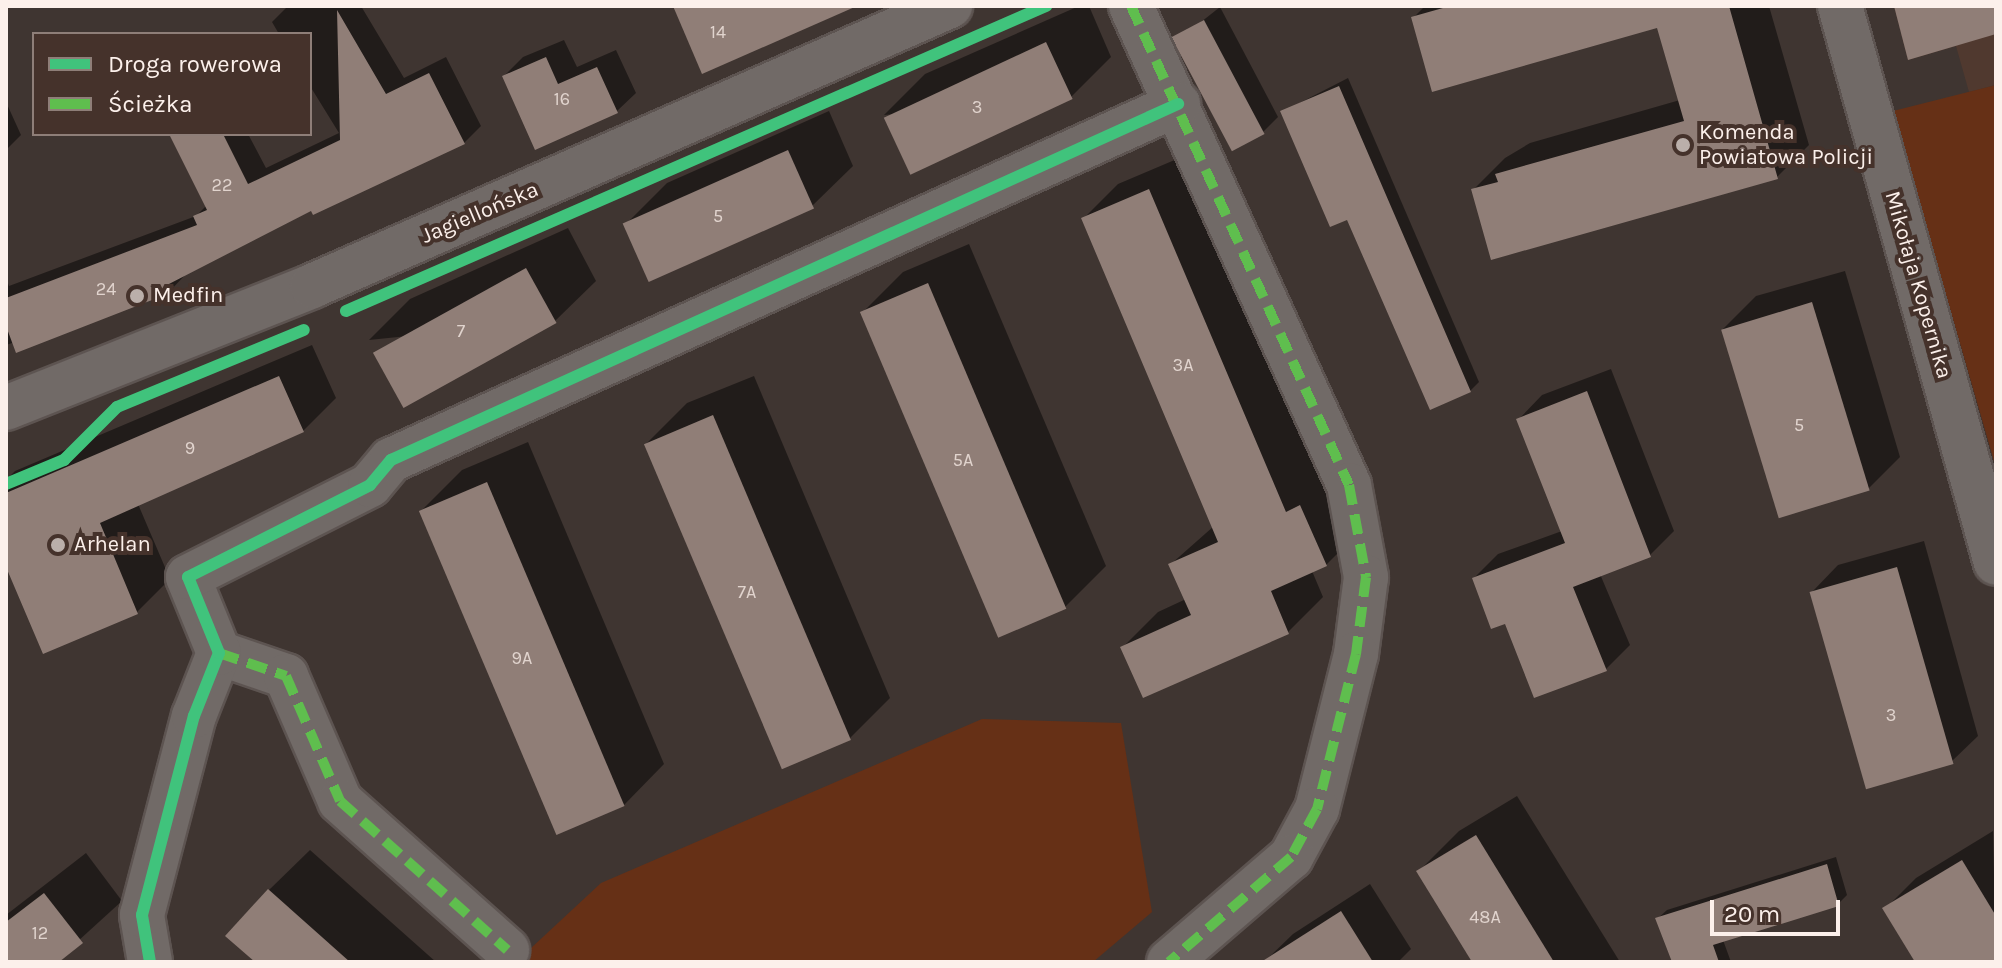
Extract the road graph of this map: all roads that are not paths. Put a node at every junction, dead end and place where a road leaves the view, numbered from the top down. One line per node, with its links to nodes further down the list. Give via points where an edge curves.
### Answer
1 (950, 6): 5 (street, Jagiellońska, via 312,286)
2 (1131, 6): 4 (street)
3 (1840, 6): 6 (street, Mikołaja Kopernika)
4 (1178, 104): 7 (street, via 391,460 370,485 188,577); 10 (street, via 1349,485 1366,577 1356,654 1317,809 1291,857)
5 (6, 408)
6 (1996, 563)
7 (219, 653): 8 (street, via 286,676 340,801); 9 (street, via 194,716 145,905 143,938)
8 (507, 950)
9 (150, 962)
10 (1169, 962)

